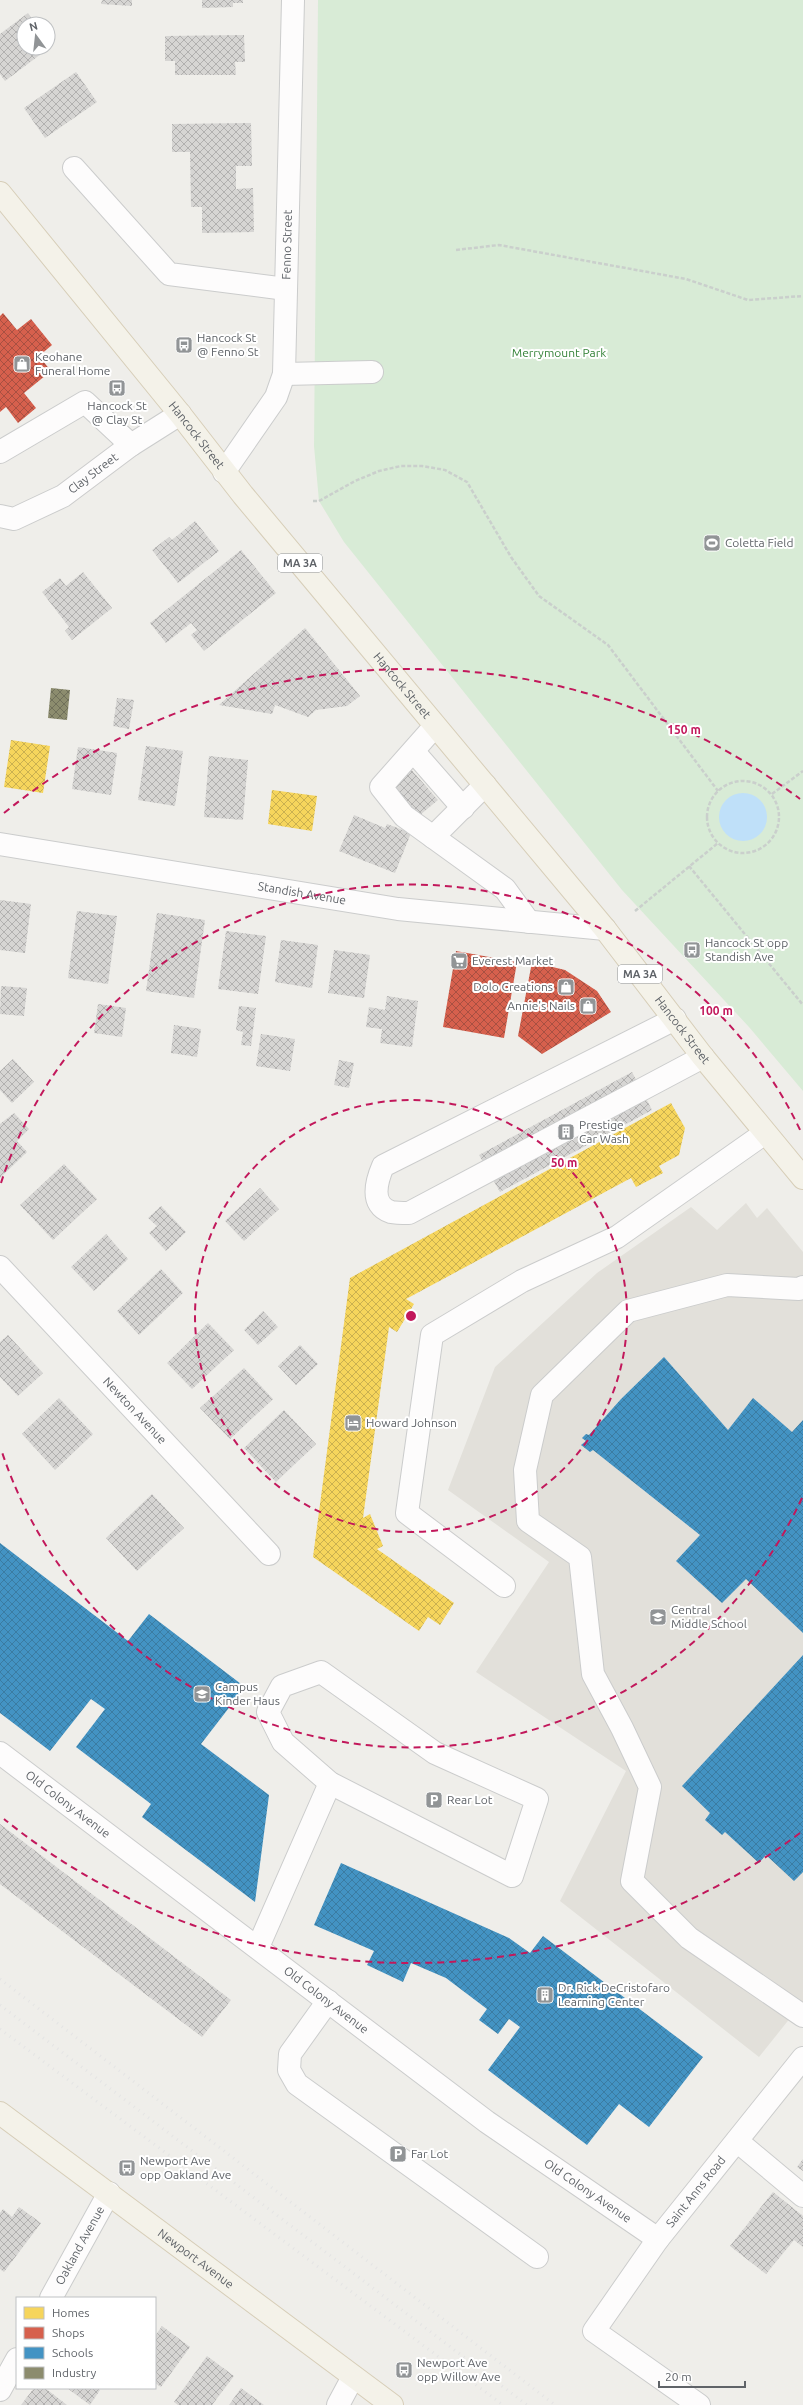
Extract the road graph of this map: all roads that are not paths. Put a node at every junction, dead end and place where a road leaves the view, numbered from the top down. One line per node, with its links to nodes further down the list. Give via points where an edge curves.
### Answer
1 (293, 0): 4 (street, Fenno Street)
2 (74, 168): 4 (street, via 169,274)
3 (2, 201): 7 (main road, Hancock Street / MA 3A)
4 (286, 289): 6 (street, Fenno Street)
5 (372, 372): 6 (street)
6 (284, 374): 10 (street, Fenno Street, via 276,396)
7 (180, 414): 8 (street, Clay Street); 10 (main road, Hancock Street / MA 3A)
8 (131, 445): 9 (street, via 85,402); 11 (street, Clay Street, via 63,496 14,519)
9 (0, 452)
10 (224, 472): 12 (main road, Hancock Street / MA 3A)
11 (0, 516)
12 (435, 726): 13 (street); 14 (main road, Hancock Street / MA 3A)
13 (414, 752): 15 (street); 16 (street, via 381,787 404,816)
14 (485, 786): 15 (street); 19 (main road, Hancock Street / MA 3A)
15 (463, 808): 16 (street)
16 (433, 838): 18 (street, via 505,889)
17 (0, 844): 18 (street, Standish Avenue, via 398,909)
18 (528, 922): 19 (street, Standish Avenue)
19 (605, 929): 20 (main road, Hancock Street / MA 3A)
20 (675, 1020): 21 (main road, Hancock Street / MA 3A); 21 (street, via 383,1166 375,1185 378,1201 390,1212 410,1213)
21 (703, 1057): 22 (main road, Hancock Street / MA 3A)
22 (765, 1133): 23 (main road, Hancock Street / MA 3A); 27 (street, via 617,1237 522,1281 432,1335 407,1513)
23 (803, 1178)
24 (0, 1267): 26 (street, Newton Avenue)
25 (803, 1287): 32 (street, via 799,1289 727,1285 628,1311 542,1395 525,1470 528,1521 580,1557 593,1674 650,1788 632,1880 689,1938)
26 (268, 1554)
27 (504, 1586)
28 (0, 1753): 30 (street, Old Colony Avenue)
29 (330, 1783): 29 (street, via 512,1876 537,1800 434,1753 321,1672 282,1686 268,1712 283,1742); 30 (street)
30 (258, 1947): 31 (street, Old Colony Avenue)
31 (328, 2001): 38 (street, Old Colony Avenue, via 488,2122); 39 (street, via 290,2054 289,2070 297,2084)
32 (803, 2016)
33 (803, 2058): 35 (street, Saint Anns Road)
34 (0, 2113): 36 (main road, Newport Avenue)
35 (737, 2141): 37 (street); 38 (street, Saint Anns Road)
36 (109, 2193): 40 (street, Oakland Avenue); 42 (main road, Newport Avenue)
37 (803, 2196)
38 (658, 2239): 46 (street, Saint Anns Road, via 594,2331)
39 (537, 2257)
40 (52, 2297)
41 (16, 2361): 43 (street)
42 (353, 2377): 44 (street); 45 (main road, Newport Avenue)
43 (0, 2390)
44 (338, 2405)
45 (392, 2405)
46 (699, 2405)

